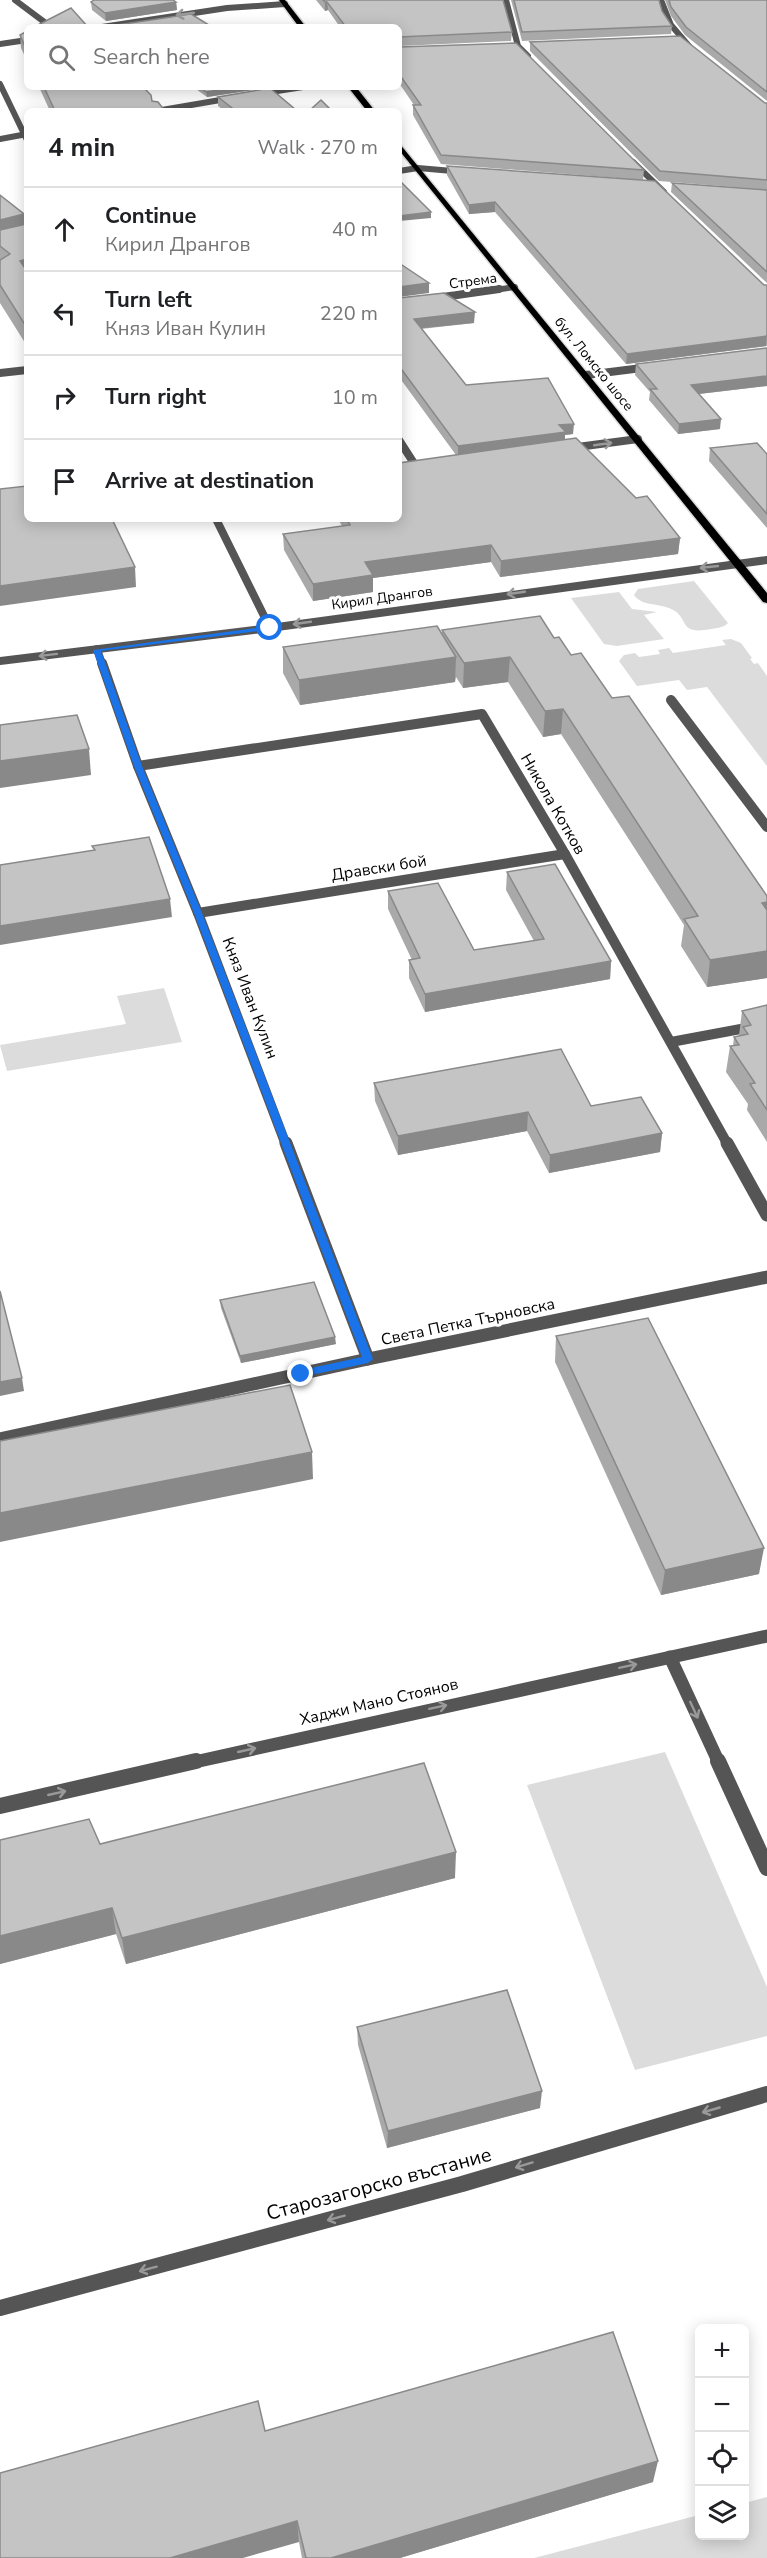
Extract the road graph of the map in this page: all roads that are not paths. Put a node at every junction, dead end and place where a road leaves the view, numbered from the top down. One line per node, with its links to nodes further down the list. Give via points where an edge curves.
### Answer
1 (15, 0): 5 (street)
2 (506, 0): 12 (street)
3 (661, 0): 8 (street, via 666,18)
4 (283, 2): 6 (street, one-way to 6); 7 (main road)
5 (47, 24)
6 (122, 24)
7 (301, 24)
8 (681, 39): 10 (street); 15 (street)
9 (24, 40): 11 (street)
10 (669, 40)
11 (0, 44)
12 (518, 46): 13 (street); 14 (street); 16 (street)
13 (530, 46)
14 (507, 47)
15 (698, 53)
16 (535, 63)
17 (0, 84): 24 (street)
18 (283, 90): 20 (street)
19 (354, 90): 23 (main road)
20 (256, 94)
21 (244, 96): 22 (street)
22 (174, 108)
23 (369, 108)
24 (24, 132)
25 (24, 136): 26 (street)
26 (0, 139)
27 (402, 149): 29 (main road, бул. Ломско шосе)
28 (625, 154): 33 (street)
29 (418, 168): 30 (street); 31 (street); 35 (main road, бул. Ломско шосе)
30 (402, 171)
31 (471, 173)
32 (646, 186): 33 (street)
33 (658, 187): 34 (street)
34 (667, 191)
35 (515, 287): 36 (street, Стрема); 40 (main road, бул. Ломско шосе)
36 (431, 298)
37 (662, 365): 40 (street)
38 (24, 370): 39 (street)
39 (0, 374)
40 (586, 375): 41 (main road, бул. Ломско шосе)
41 (638, 439): 43 (street, one-way to 41); 47 (main road, бул. Ломско шосе)
42 (402, 447): 44 (street, via 412,469)
43 (565, 449)
44 (428, 467)
45 (217, 522): 49 (street)
46 (767, 560): 47 (street, Кирил Дрангов)
47 (737, 564): 48 (main road, бул. Ломско шосе); 49 (street, Кирил Дрангов, one-way to 49)
48 (767, 600)
49 (270, 628): 50 (street, Кирил Дрангов)
50 (97, 650): 51 (street, Кирил Дрангов, one-way to 51); 53 (street, Княз Иван Кулин)
51 (0, 661)
52 (671, 700): 54 (street)
53 (138, 766): 55 (street, Никола Котков, via 482,714); 56 (street, Княз Иван Кулин)
54 (767, 827)
55 (565, 854): 56 (street, Дравски бой); 58 (street, Никола Котков)
56 (198, 913): 61 (street, Княз Иван Кулин)
57 (767, 1024): 58 (street)
58 (671, 1042): 59 (street, Никола Котков)
59 (767, 1215)
60 (767, 1277): 61 (street, Света Петка Търновска)
61 (368, 1359): 62 (street, Света Петка Търновска)
62 (0, 1439)
63 (767, 1636): 64 (street, Хаджи Мано Стоянов)
64 (670, 1657): 65 (street, Хаджи Мано Стоянов, one-way to 64); 66 (street, one-way to 66)
65 (0, 1806)
66 (767, 1868)
67 (767, 2094): 68 (street, Старозагорско въстание, one-way to 68, via 462,2184)
68 (0, 2308)

